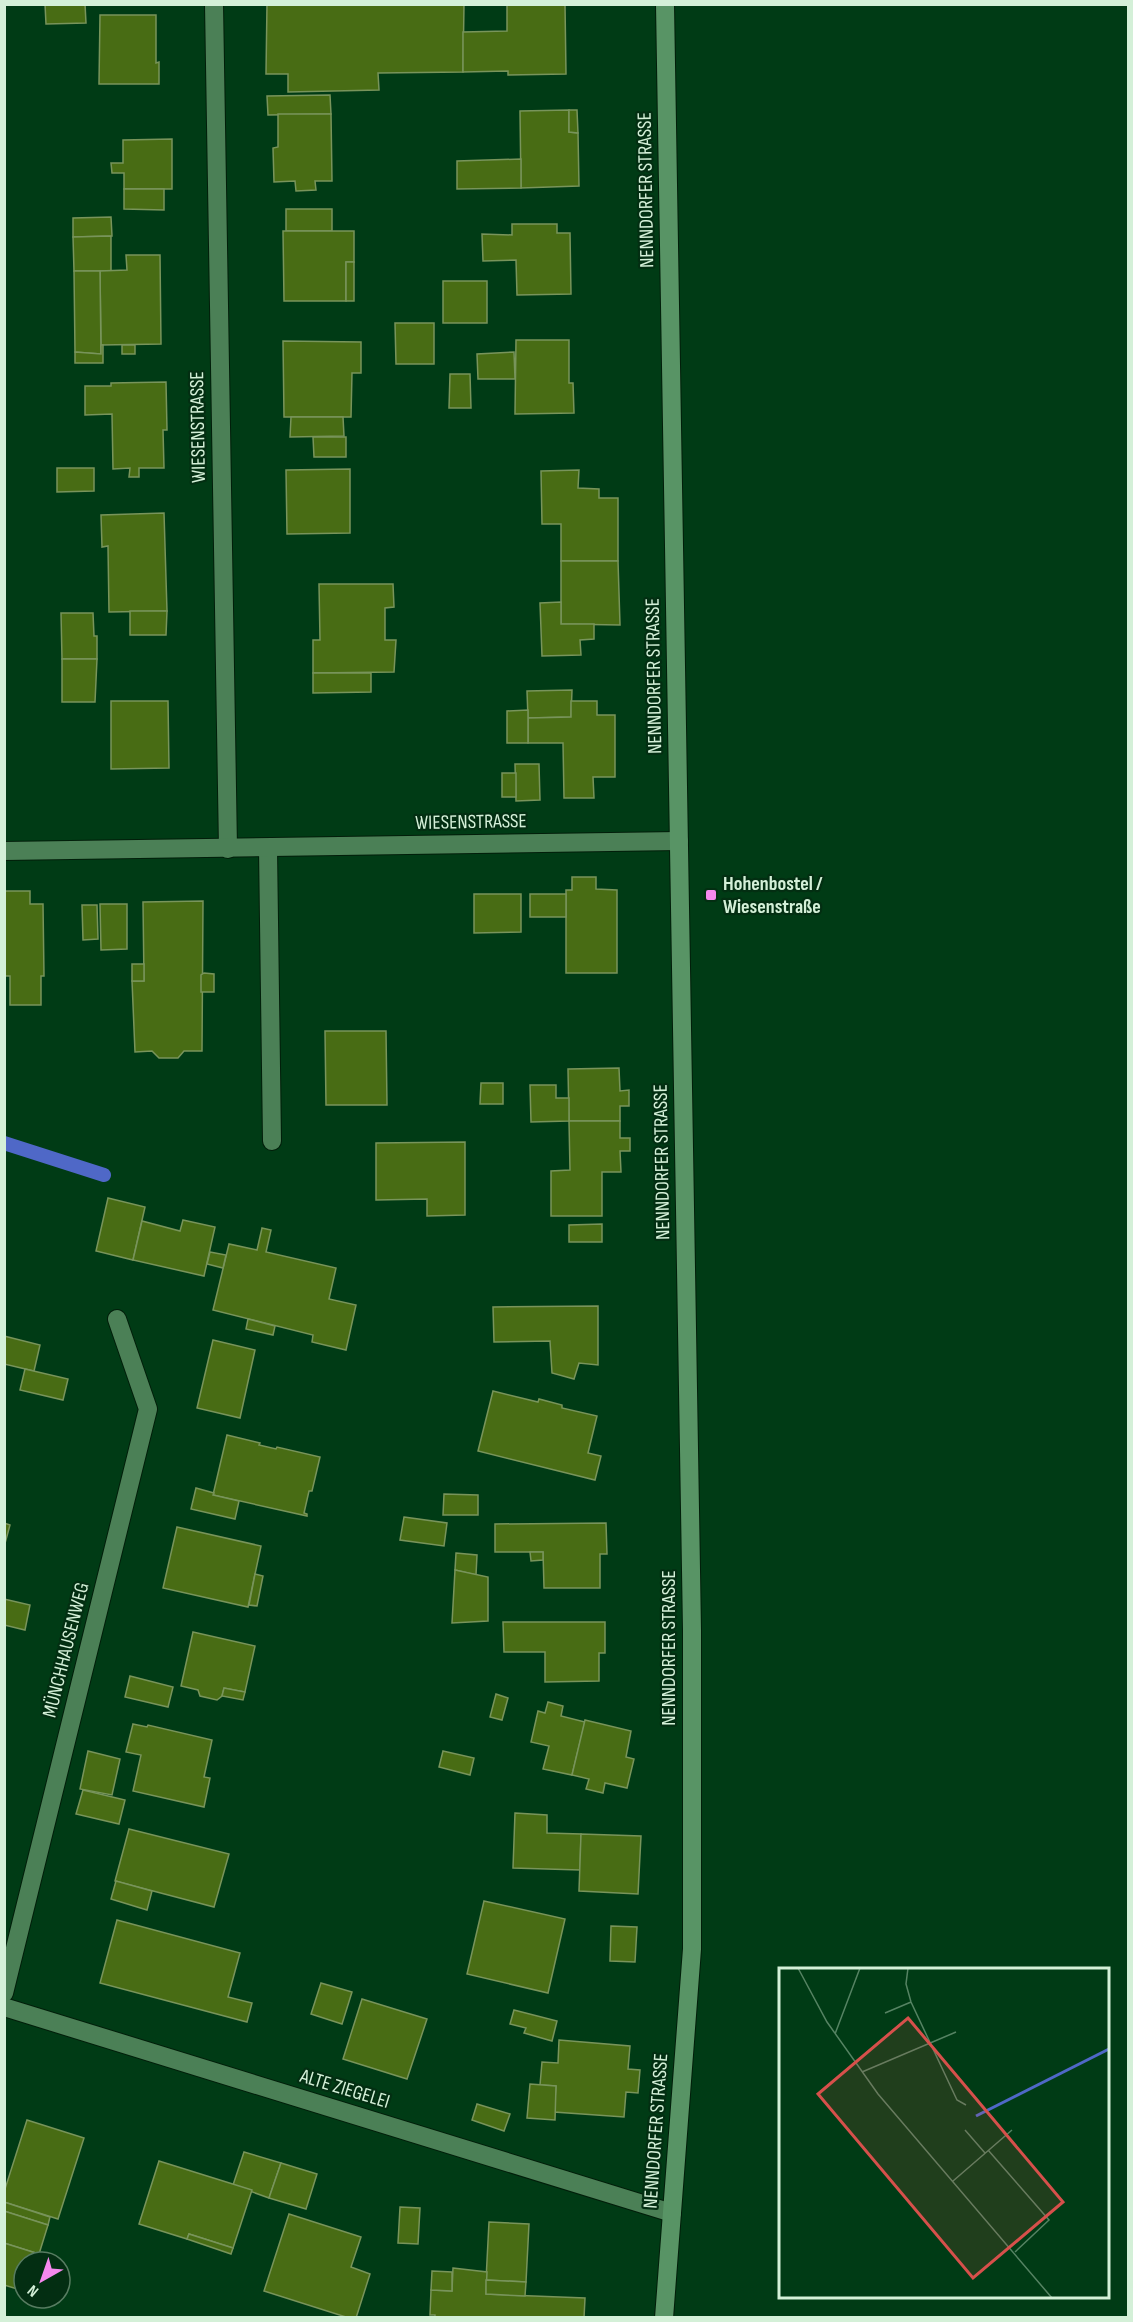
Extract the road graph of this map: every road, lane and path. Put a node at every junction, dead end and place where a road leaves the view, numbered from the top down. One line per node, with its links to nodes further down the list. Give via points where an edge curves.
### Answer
1 (214, 4): 5 (street, WIESENSTRASSE)
2 (665, 4): 3 (main road, NENNDORFER STRASSE)
3 (679, 841): 4 (street, WIESENSTRASSE); 11 (main road, NENNDORFER STRASSE, via 692,1630 692,1949)
4 (268, 848): 5 (street, WIESENSTRASSE); 7 (street)
5 (228, 849): 6 (street, WIESENSTRASSE)
6 (4, 852)
7 (272, 1141)
8 (117, 1319): 9 (street, MÜNCHHAUSENWEG, via 148,1409)
9 (4, 1994)
10 (4, 2007): 11 (street, ALTE ZIEGELEI)
11 (672, 2213): 12 (main road, NENNDORFER STRASSE)
12 (664, 2318)

